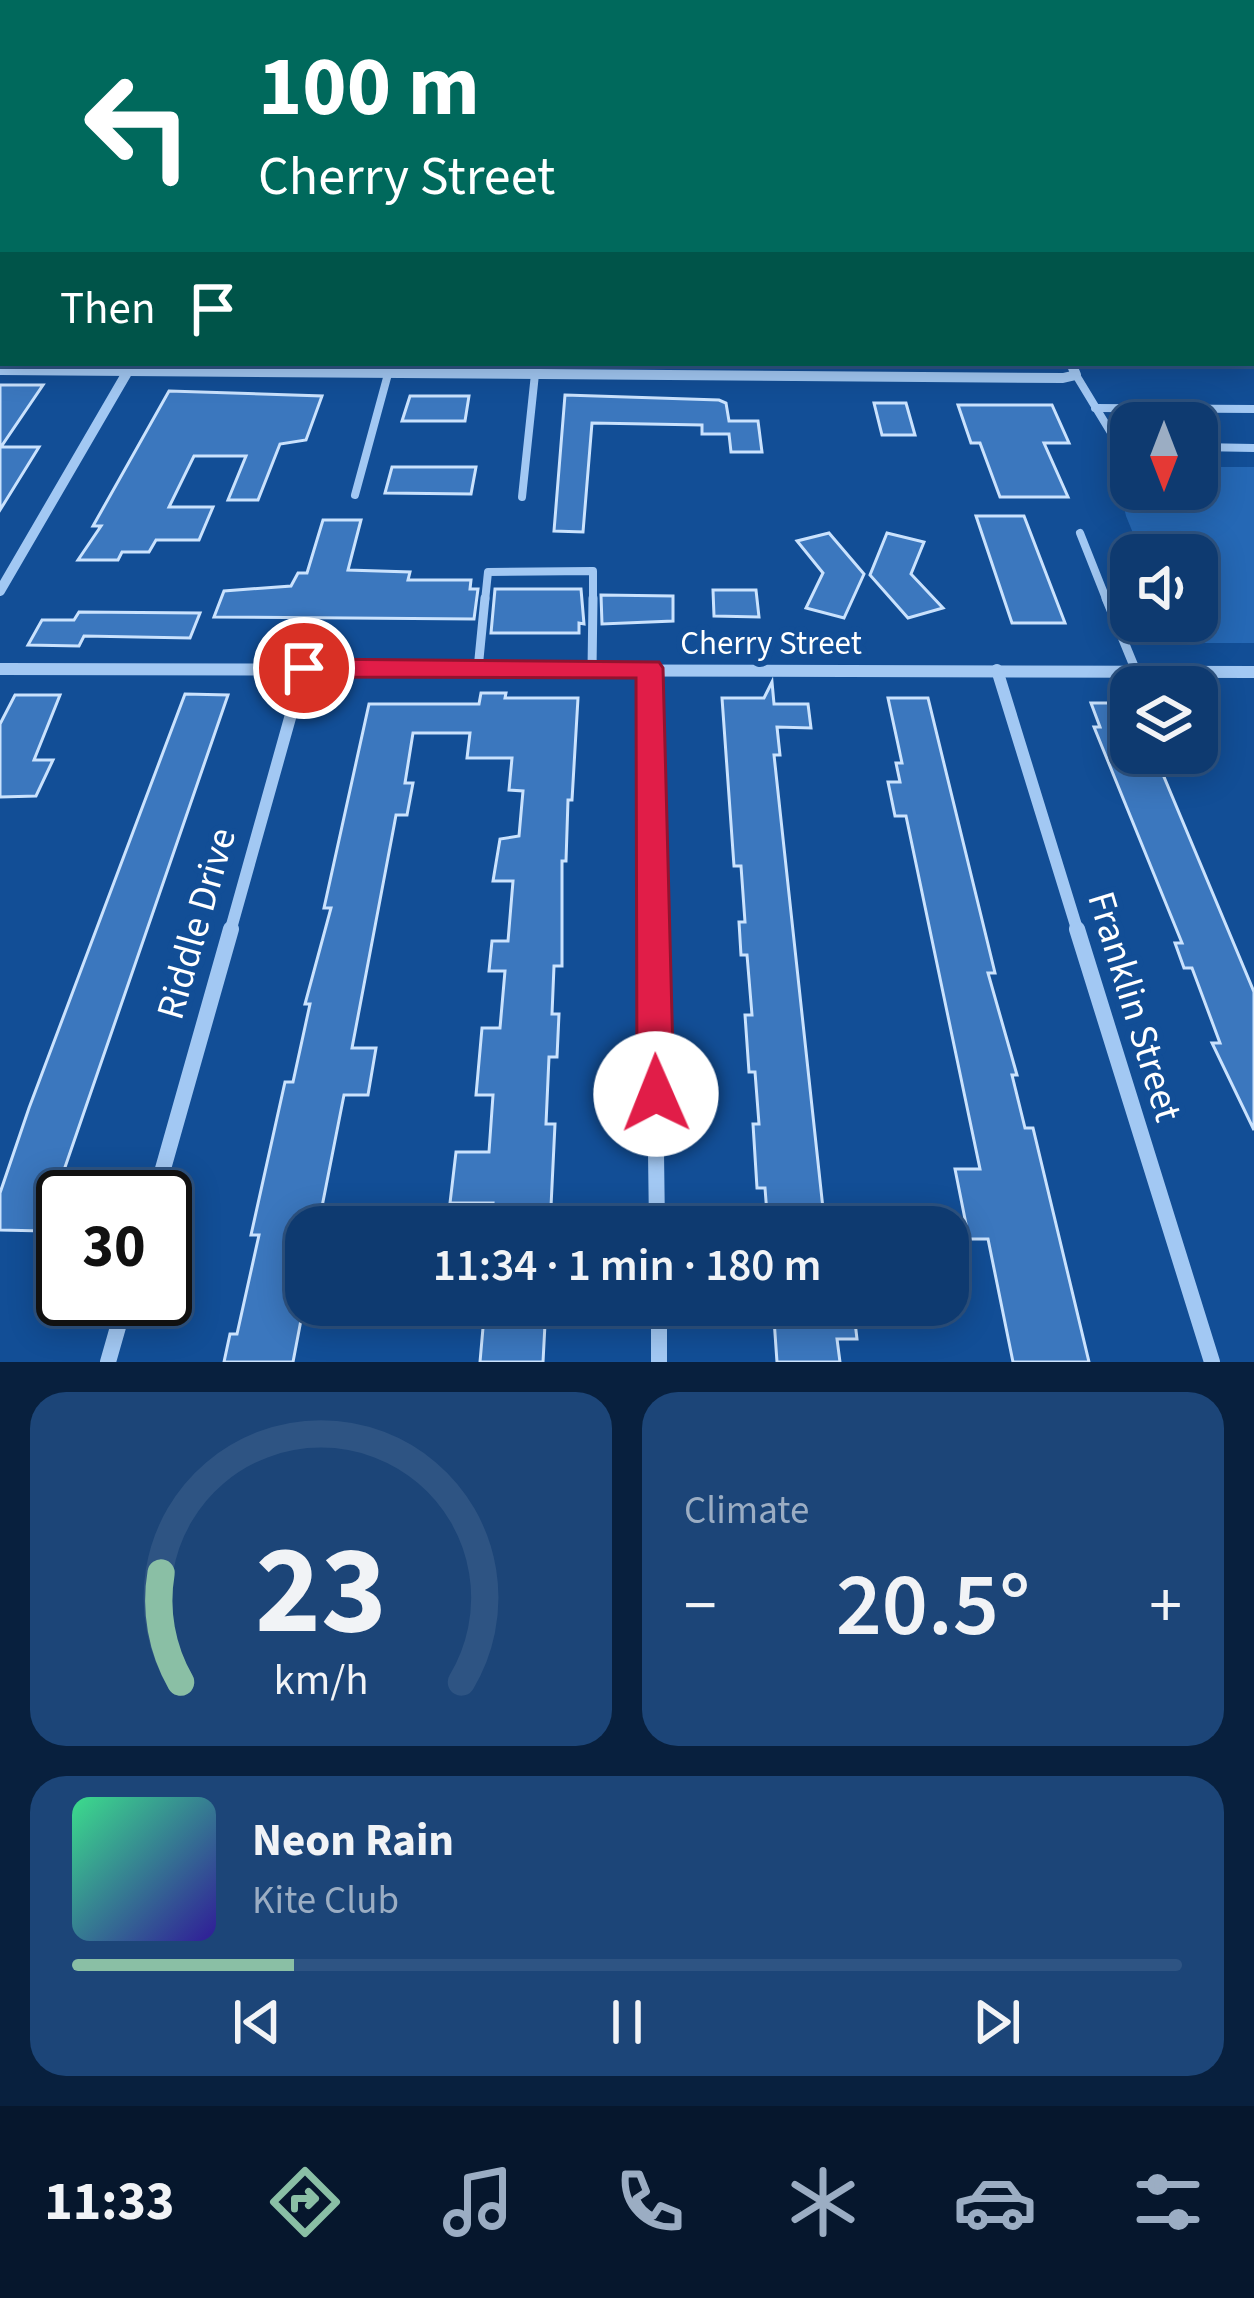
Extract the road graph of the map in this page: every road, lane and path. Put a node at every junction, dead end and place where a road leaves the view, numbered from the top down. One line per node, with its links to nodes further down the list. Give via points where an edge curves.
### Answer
1 (1072, 366): 6 (street)
2 (390, 368): 4 (street); 5 (street); 12 (lane)
3 (0, 370): 4 (street)
4 (128, 371): 15 (street)
5 (535, 374): 6 (street); 13 (lane)
6 (1076, 375): 7 (lane)
7 (1095, 408): 8 (lane); 9 (lane)
8 (1254, 409)
9 (1110, 432)
10 (1218, 447): 11 (lane)
11 (1254, 448)
12 (355, 495)
13 (522, 496)
14 (1080, 533): 16 (lane)
15 (0, 591)
16 (1134, 666)
17 (304, 668): 19 (street, Cherry Street); 20 (street, Cherry Street); 26 (street, Riddle Drive)
18 (650, 668): 21 (street, Cherry Street); 22 (street, Cherry Street); 27 (street)
19 (0, 669)
20 (478, 669): 21 (street, Cherry Street); 21 (lane, via 488,572 593,572)
21 (592, 669)
22 (997, 670): 23 (street, Cherry Street); 32 (street, Franklin Street)
23 (1110, 671)
24 (1218, 671): 25 (street, Cherry Street)
25 (1254, 671)
26 (162, 1170)
27 (657, 1206)
28 (118, 1326): 30 (street)
29 (658, 1326): 31 (street)
30 (108, 1362)
31 (659, 1362)
32 (1212, 1362)

